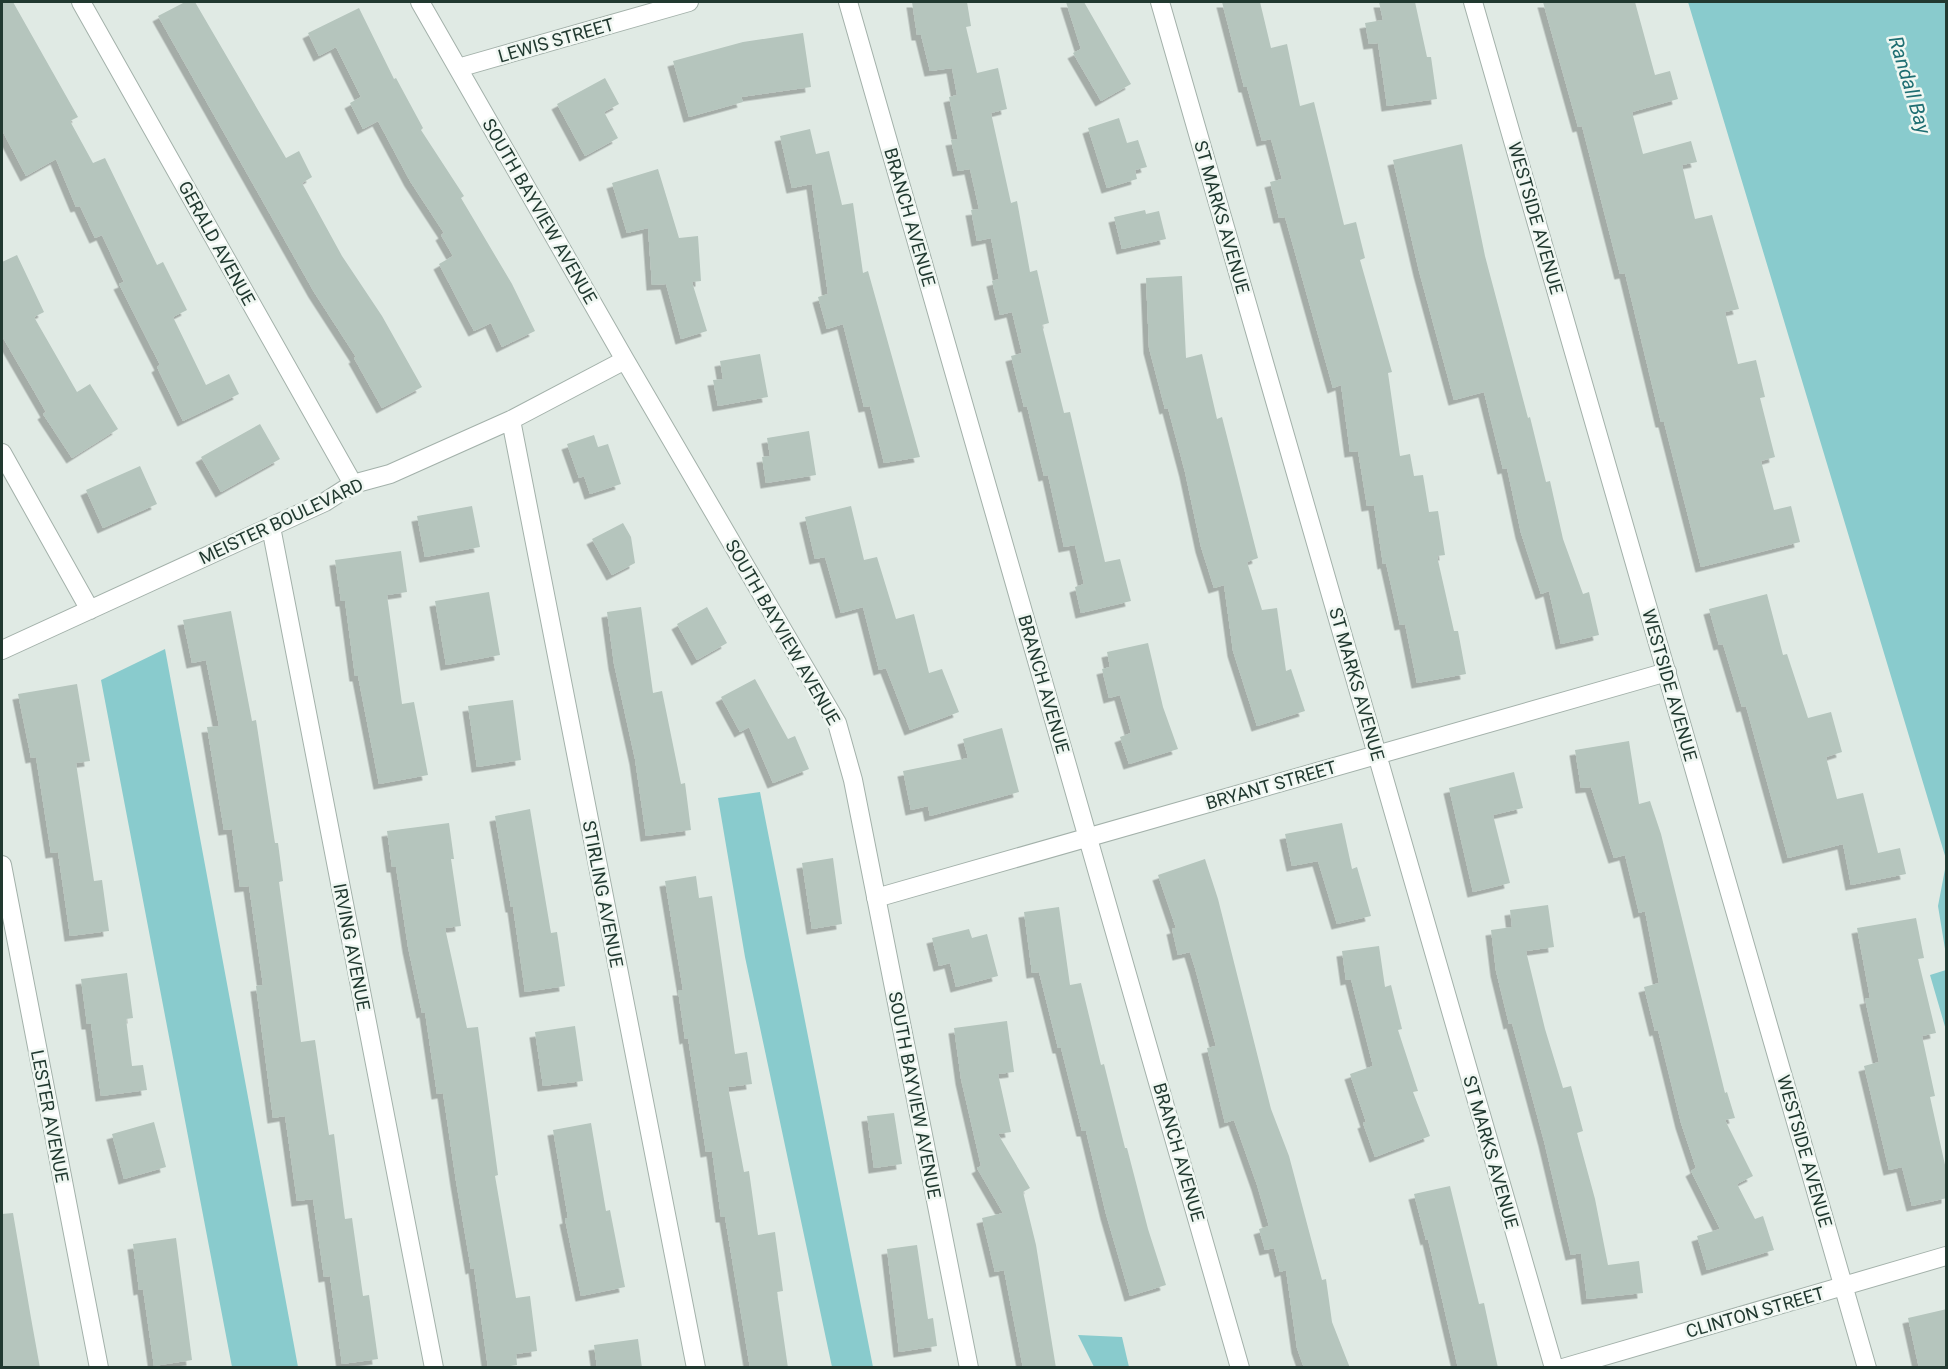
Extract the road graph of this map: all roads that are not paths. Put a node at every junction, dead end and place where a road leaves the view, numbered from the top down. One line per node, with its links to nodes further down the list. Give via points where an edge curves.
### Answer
1 (81, 2): 11 (street, GERALD AVENUE)
2 (420, 2): 7 (street, SOUTH BAYVIEW AVENUE)
3 (689, 2): 7 (street, LEWIS STREET)
4 (848, 2): 17 (street, BRANCH AVENUE)
5 (1160, 2): 16 (street, ST MARKS AVENUE)
6 (1473, 2): 15 (street, WESTSIDE AVENUE)
7 (458, 68): 8 (street, SOUTH BAYVIEW AVENUE)
8 (625, 360): 9 (street, MEISTER BOULEVARD); 19 (street, SOUTH BAYVIEW AVENUE, via 837,723 853,780)
9 (511, 420): 11 (street, MEISTER BOULEVARD, via 390,474); 24 (street, STIRLING AVENUE)
10 (2, 453): 13 (street)
11 (354, 484): 12 (street, MEISTER BOULEVARD)
12 (271, 527): 13 (street, MEISTER BOULEVARD); 23 (street, IRVING AVENUE)
13 (90, 610): 14 (street, MEISTER BOULEVARD)
14 (2, 650)
15 (1667, 672): 16 (street, BRYANT STREET); 21 (street, WESTSIDE AVENUE)
16 (1377, 754): 17 (street, BRYANT STREET); 27 (street, ST MARKS AVENUE)
17 (1089, 838): 19 (street, BRYANT STREET); 26 (street, BRANCH AVENUE)
18 (2, 865): 22 (street, LESTER AVENUE)
19 (876, 898): 25 (street, SOUTH BAYVIEW AVENUE)
20 (1947, 1256): 21 (street, CLINTON STREET)
21 (1844, 1286): 28 (street, CLINTON STREET); 29 (street, WESTSIDE AVENUE)
22 (99, 1368)
23 (434, 1368)
24 (696, 1368)
25 (969, 1368)
26 (1240, 1368)
27 (1554, 1368)
28 (1563, 1368)
29 (1867, 1368)

